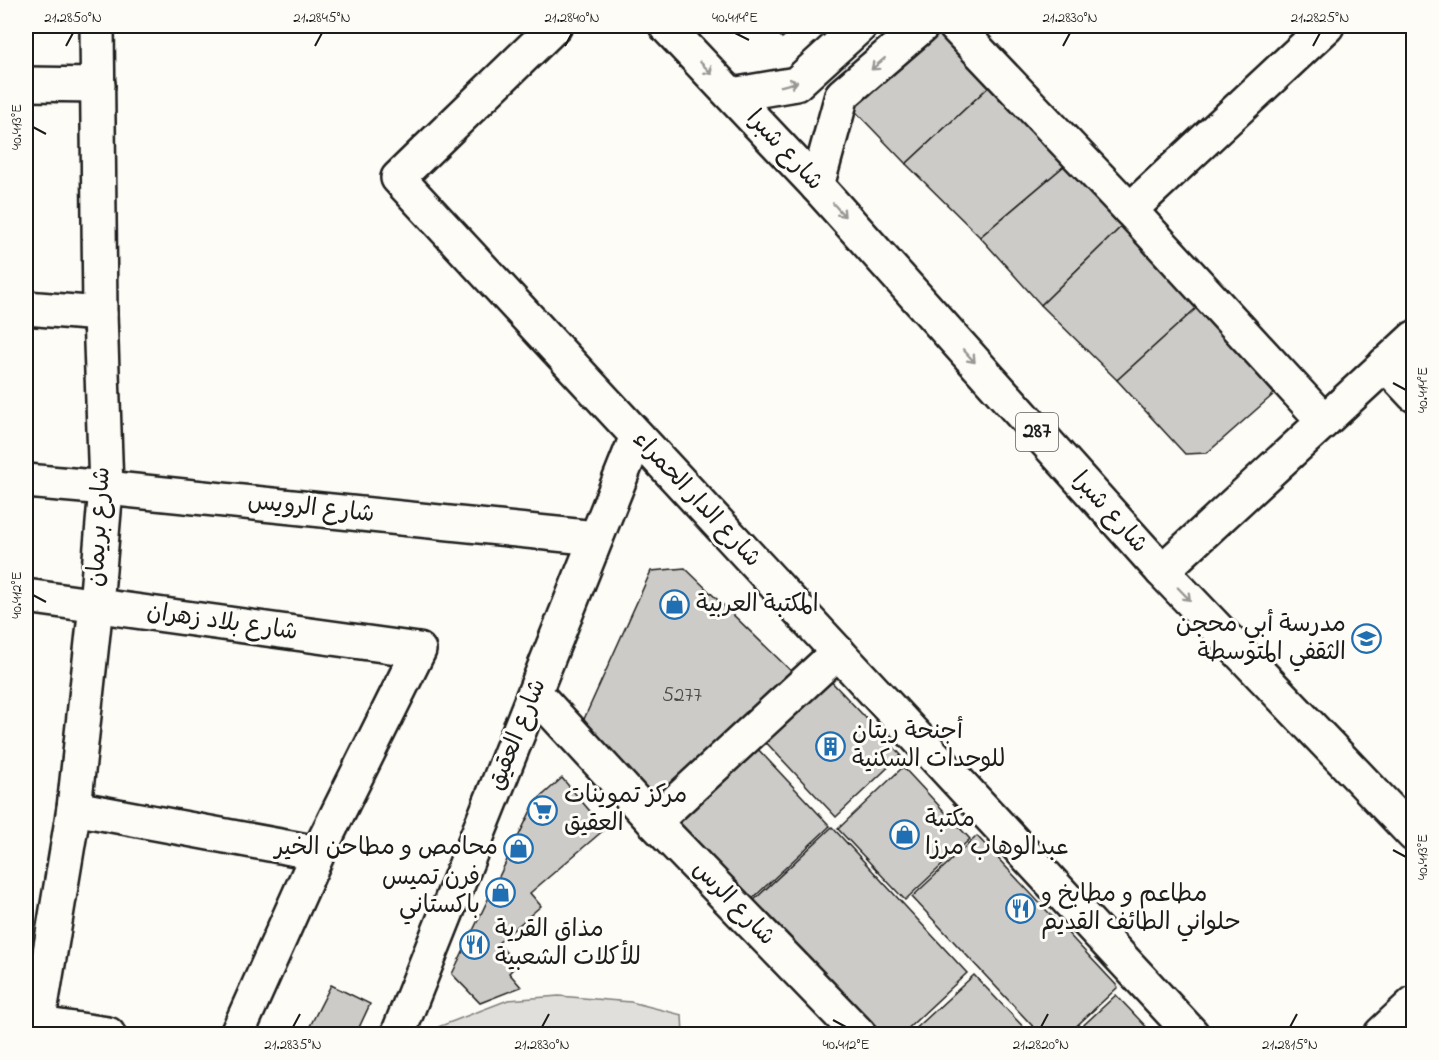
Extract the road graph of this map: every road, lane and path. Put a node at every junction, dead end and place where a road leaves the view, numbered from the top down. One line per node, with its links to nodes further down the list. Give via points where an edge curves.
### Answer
1 (97, 26): 9 (street, شارع بريمان)
2 (555, 26): 19 (street, شارع الدار الحمراء, via 398,178)
3 (666, 26): 10 (street, شارع شبرا / 287, one-way to 10)
4 (860, 26): 10 (street, one-way to 4, via 796,84)
5 (922, 26): 11 (street, one-way to 11, via 842,95)
6 (956, 26): 12 (street)
7 (1327, 26): 12 (street)
8 (26, 84): 9 (street)
9 (98, 85): 14 (street, شارع بريمان)
10 (732, 95): 11 (street, شارع شبرا / 287)
11 (818, 186): 23 (street, شارع شبرا / 287, one-way to 23)
12 (1130, 210): 18 (street)
13 (26, 308): 14 (street)
14 (100, 314): 21 (street, شارع بريمان)
15 (1413, 338): 16 (street)
16 (1385, 364): 17 (street); 18 (street)
17 (1413, 395)
18 (1324, 421): 23 (street)
19 (637, 436): 22 (street, شارع العقيق); 26 (street, شارع الدار الحمراء)
20 (26, 481): 21 (street, شارع الرويس)
21 (106, 488): 22 (street, شارع الرويس); 25 (street, شارع بريمان)
22 (596, 538): 27 (street, شارع العقيق)
23 (1161, 571): 30 (street, شارع شبرا / 287, one-way to 30)
24 (26, 596): 25 (street, شارع بلاد زهران)
25 (96, 605): 28 (street, شارع بريمان); 31 (street, شارع بلاد زهران, via 419,650)
26 (838, 652): 29 (street); 38 (street, شارع الدار الحمراء)
27 (535, 693): 29 (street, شارع الرس); 36 (street, شارع العقيق)
28 (74, 808): 31 (street); 33 (street, شارع بريمان)
29 (654, 822): 37 (street, شارع الرس)
30 (1413, 835)
31 (318, 853): 35 (street)
32 (1413, 1003): 39 (street)
33 (32, 1023): 34 (street)
34 (108, 1035)
35 (237, 1035)
36 (398, 1035)
37 (859, 1035)
38 (1192, 1035)
39 (1381, 1035)

